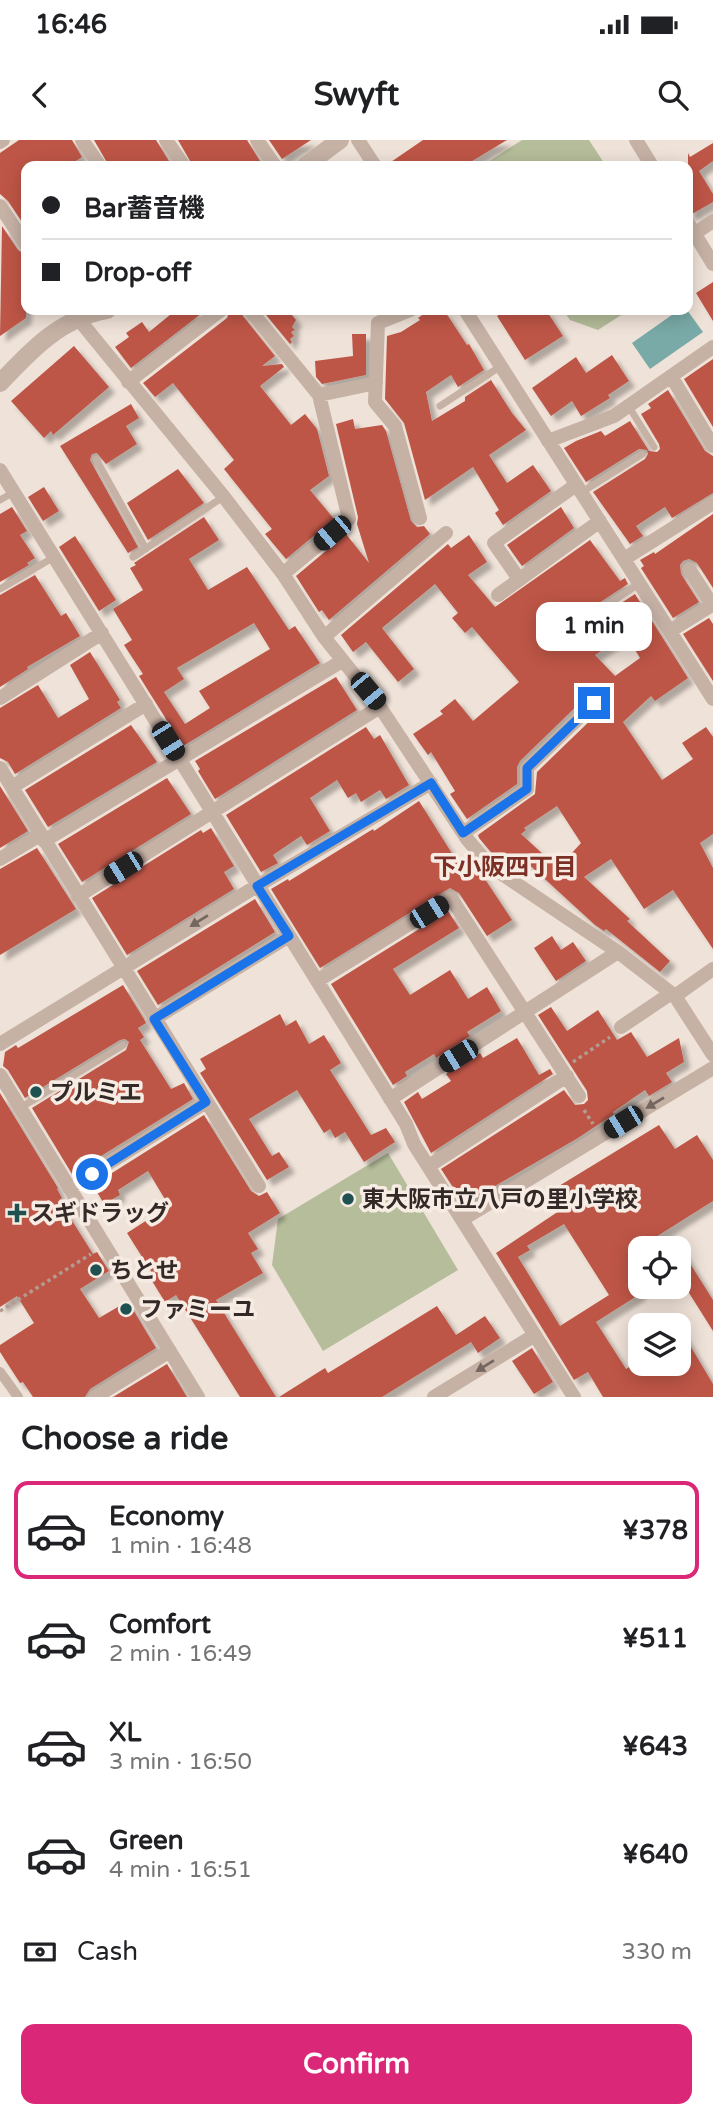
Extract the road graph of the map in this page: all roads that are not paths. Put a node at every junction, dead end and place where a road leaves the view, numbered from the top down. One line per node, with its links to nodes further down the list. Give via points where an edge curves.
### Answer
1 (82, 140): 7 (street)
2 (166, 140): 8 (street)
3 (257, 140): 9 (street)
4 (340, 140): 10 (street)
5 (358, 140): 11 (street)
6 (636, 140): 12 (street)
7 (97, 161)
8 (181, 161)
9 (272, 161)
10 (312, 161)
11 (372, 161)
12 (649, 161)
13 (0, 206): 15 (street)
14 (713, 221): 16 (street)
15 (21, 227)
16 (693, 228)
17 (693, 232): 18 (street)
18 (713, 264)
19 (74, 315): 29 (street, via 35,345)
20 (76, 315): 28 (street)
21 (214, 315): 28 (street)
22 (254, 315): 31 (street)
23 (398, 315): 30 (street, via 378,323)
24 (468, 315): 26 (street)
25 (713, 347): 27 (street)
26 (501, 366): 32 (lane); 34 (street)
27 (671, 376): 33 (street); 35 (street)
28 (128, 382): 42 (street)
29 (0, 383)
30 (376, 383): 31 (street); 45 (street, via 375,402 395,426)
31 (319, 395): 53 (street, via 349,520)
32 (440, 406)
33 (629, 407): 34 (street); 36 (lane)
34 (548, 441): 40 (street)
35 (713, 446)
36 (654, 447)
37 (642, 454): 40 (lane)
38 (96, 459): 48 (lane)
39 (0, 470): 41 (street)
40 (579, 489): 46 (street); 54 (street, via 494,543)
41 (14, 492): 43 (lane); 50 (street)
42 (224, 497): 48 (lane); 53 (street)
43 (0, 500)
44 (710, 510): 51 (street)
45 (420, 518)
46 (600, 521): 51 (street); 54 (street)
47 (446, 533): 61 (street)
48 (146, 549): 49 (lane)
49 (133, 556)
50 (55, 557): 56 (lane); 60 (street)
51 (624, 559): 55 (street)
52 (689, 569): 58 (street)
53 (283, 574): 61 (street)
54 (519, 579): 57 (street)
55 (640, 583): 59 (street); 62 (lane)
56 (0, 589)
57 (498, 595)
58 (712, 605): 59 (street)
59 (670, 631): 65 (street)
60 (102, 633): 64 (street); 67 (street)
61 (324, 637): 63 (street)
62 (547, 644)
63 (342, 661): 68 (street); 69 (street)
64 (0, 698)
65 (713, 699)
66 (594, 703): 74 (street, via 527,768 527,789)
67 (146, 704): 69 (street); 72 (street)
68 (380, 706): 71 (street); 73 (street)
69 (180, 759): 73 (street); 75 (street)
70 (0, 768): 72 (street)
71 (431, 783): 74 (street); 77 (street)
72 (12, 787): 75 (street)
73 (213, 813): 77 (street); 78 (street)
74 (463, 833): 80 (street, via 491,866)
75 (42, 838): 76 (street); 78 (street)
76 (0, 859)
77 (257, 886): 79 (street); 81 (street, one-way to 81)
78 (78, 896): 81 (street)
79 (289, 936): 83 (street); 86 (street)
80 (618, 952): 84 (street); 85 (street)
81 (122, 968): 86 (street); 88 (street)
82 (713, 969): 84 (street)
83 (317, 981): 85 (street, via 451,898); 95 (street)
84 (673, 995): 87 (street); 90 (street)
85 (526, 1013): 92 (street); 95 (street)
86 (154, 1019): 96 (street)
87 (621, 1027)
88 (0, 1044)
89 (123, 1045): 97 (lane)
90 (713, 1055)
91 (713, 1068): 101 (street, one-way to 101)
92 (564, 1072): 94 (street); 98 (street)
93 (0, 1075): 97 (street)
94 (579, 1096)
95 (390, 1099): 98 (street)
96 (206, 1102): 99 (street); 100 (street)
97 (20, 1108): 100 (street)
98 (429, 1166): 101 (street)
99 (258, 1186)
100 (69, 1188): 103 (street)
101 (463, 1220): 102 (street)
102 (535, 1335): 108 (street, one-way to 108); 109 (street)
103 (170, 1350): 106 (street); 107 (street)
104 (0, 1372): 105 (street)
105 (18, 1397)
106 (95, 1397)
107 (198, 1397)
108 (434, 1397)
109 (574, 1397)

